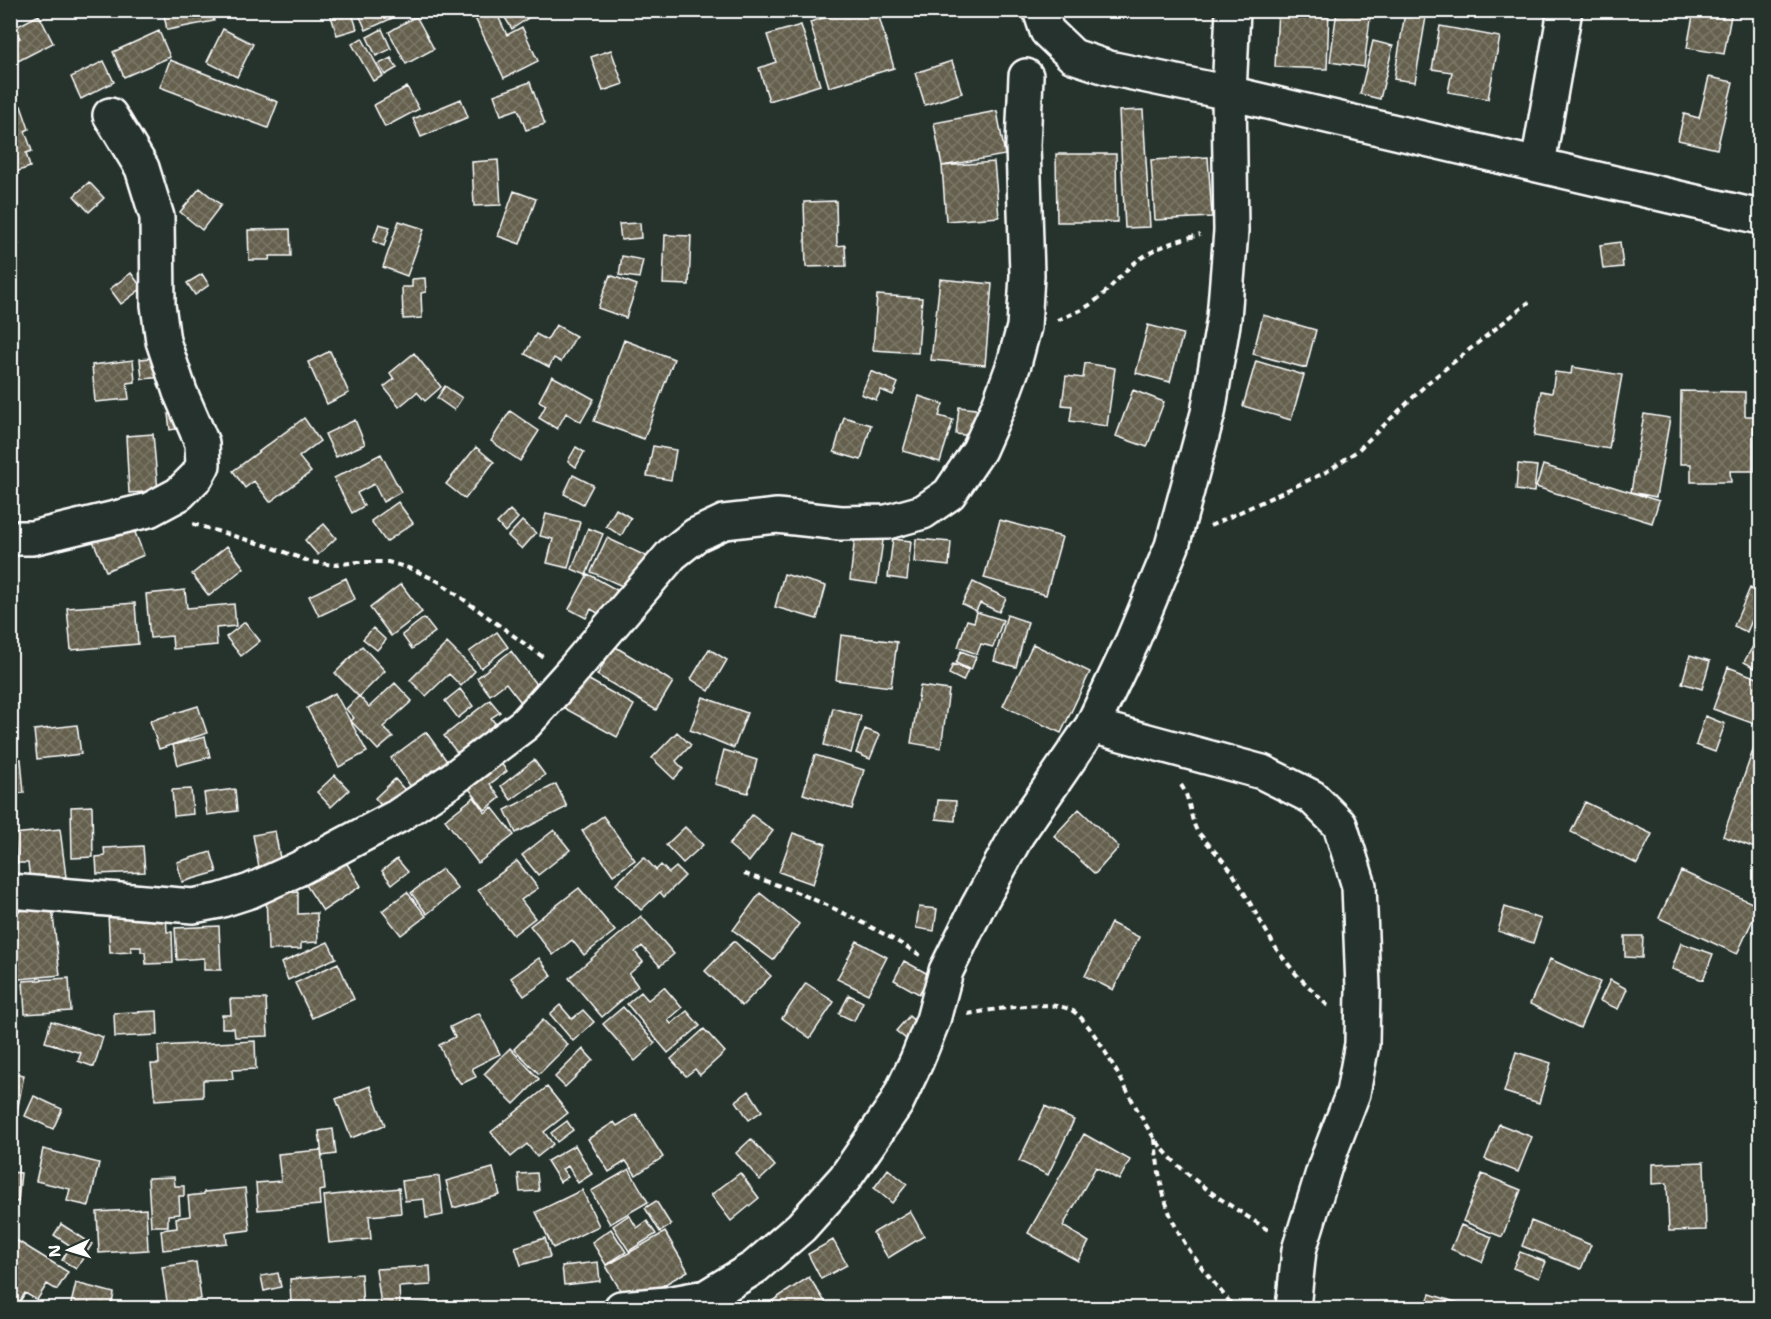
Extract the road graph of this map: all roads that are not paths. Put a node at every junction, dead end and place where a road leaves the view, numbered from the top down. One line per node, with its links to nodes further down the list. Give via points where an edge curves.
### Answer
1 (1040, 10): 5 (street, via 1047,31 1073,56 1109,68)
2 (1233, 10): 5 (street)
3 (1565, 10): 7 (street)
4 (1026, 76): 11 (street, via 1024,327 1006,385 979,450 949,494 923,512 887,522 841,523 777,516 724,522 696,535 672,554 525,724 398,816 250,891 193,906)
5 (1229, 93): 7 (street); 10 (street, via 1231,231 1224,318 1208,413 1172,546)
6 (110, 115): 9 (street, via 142,168 157,217 158,305 163,341 202,443 203,465 179,494 149,510 32,538)
7 (1538, 164): 8 (street)
8 (1761, 217)
9 (10, 538)
10 (1092, 726): 12 (street, via 1017,835 960,941 946,971 933,1020 896,1104 845,1178 801,1227); 14 (street, via 1262,772 1312,797 1340,825 1359,886 1362,1044 1353,1093 1299,1250)
11 (10, 891)
12 (710, 1303): 13 (street)
13 (621, 1308)
14 (1293, 1308)

